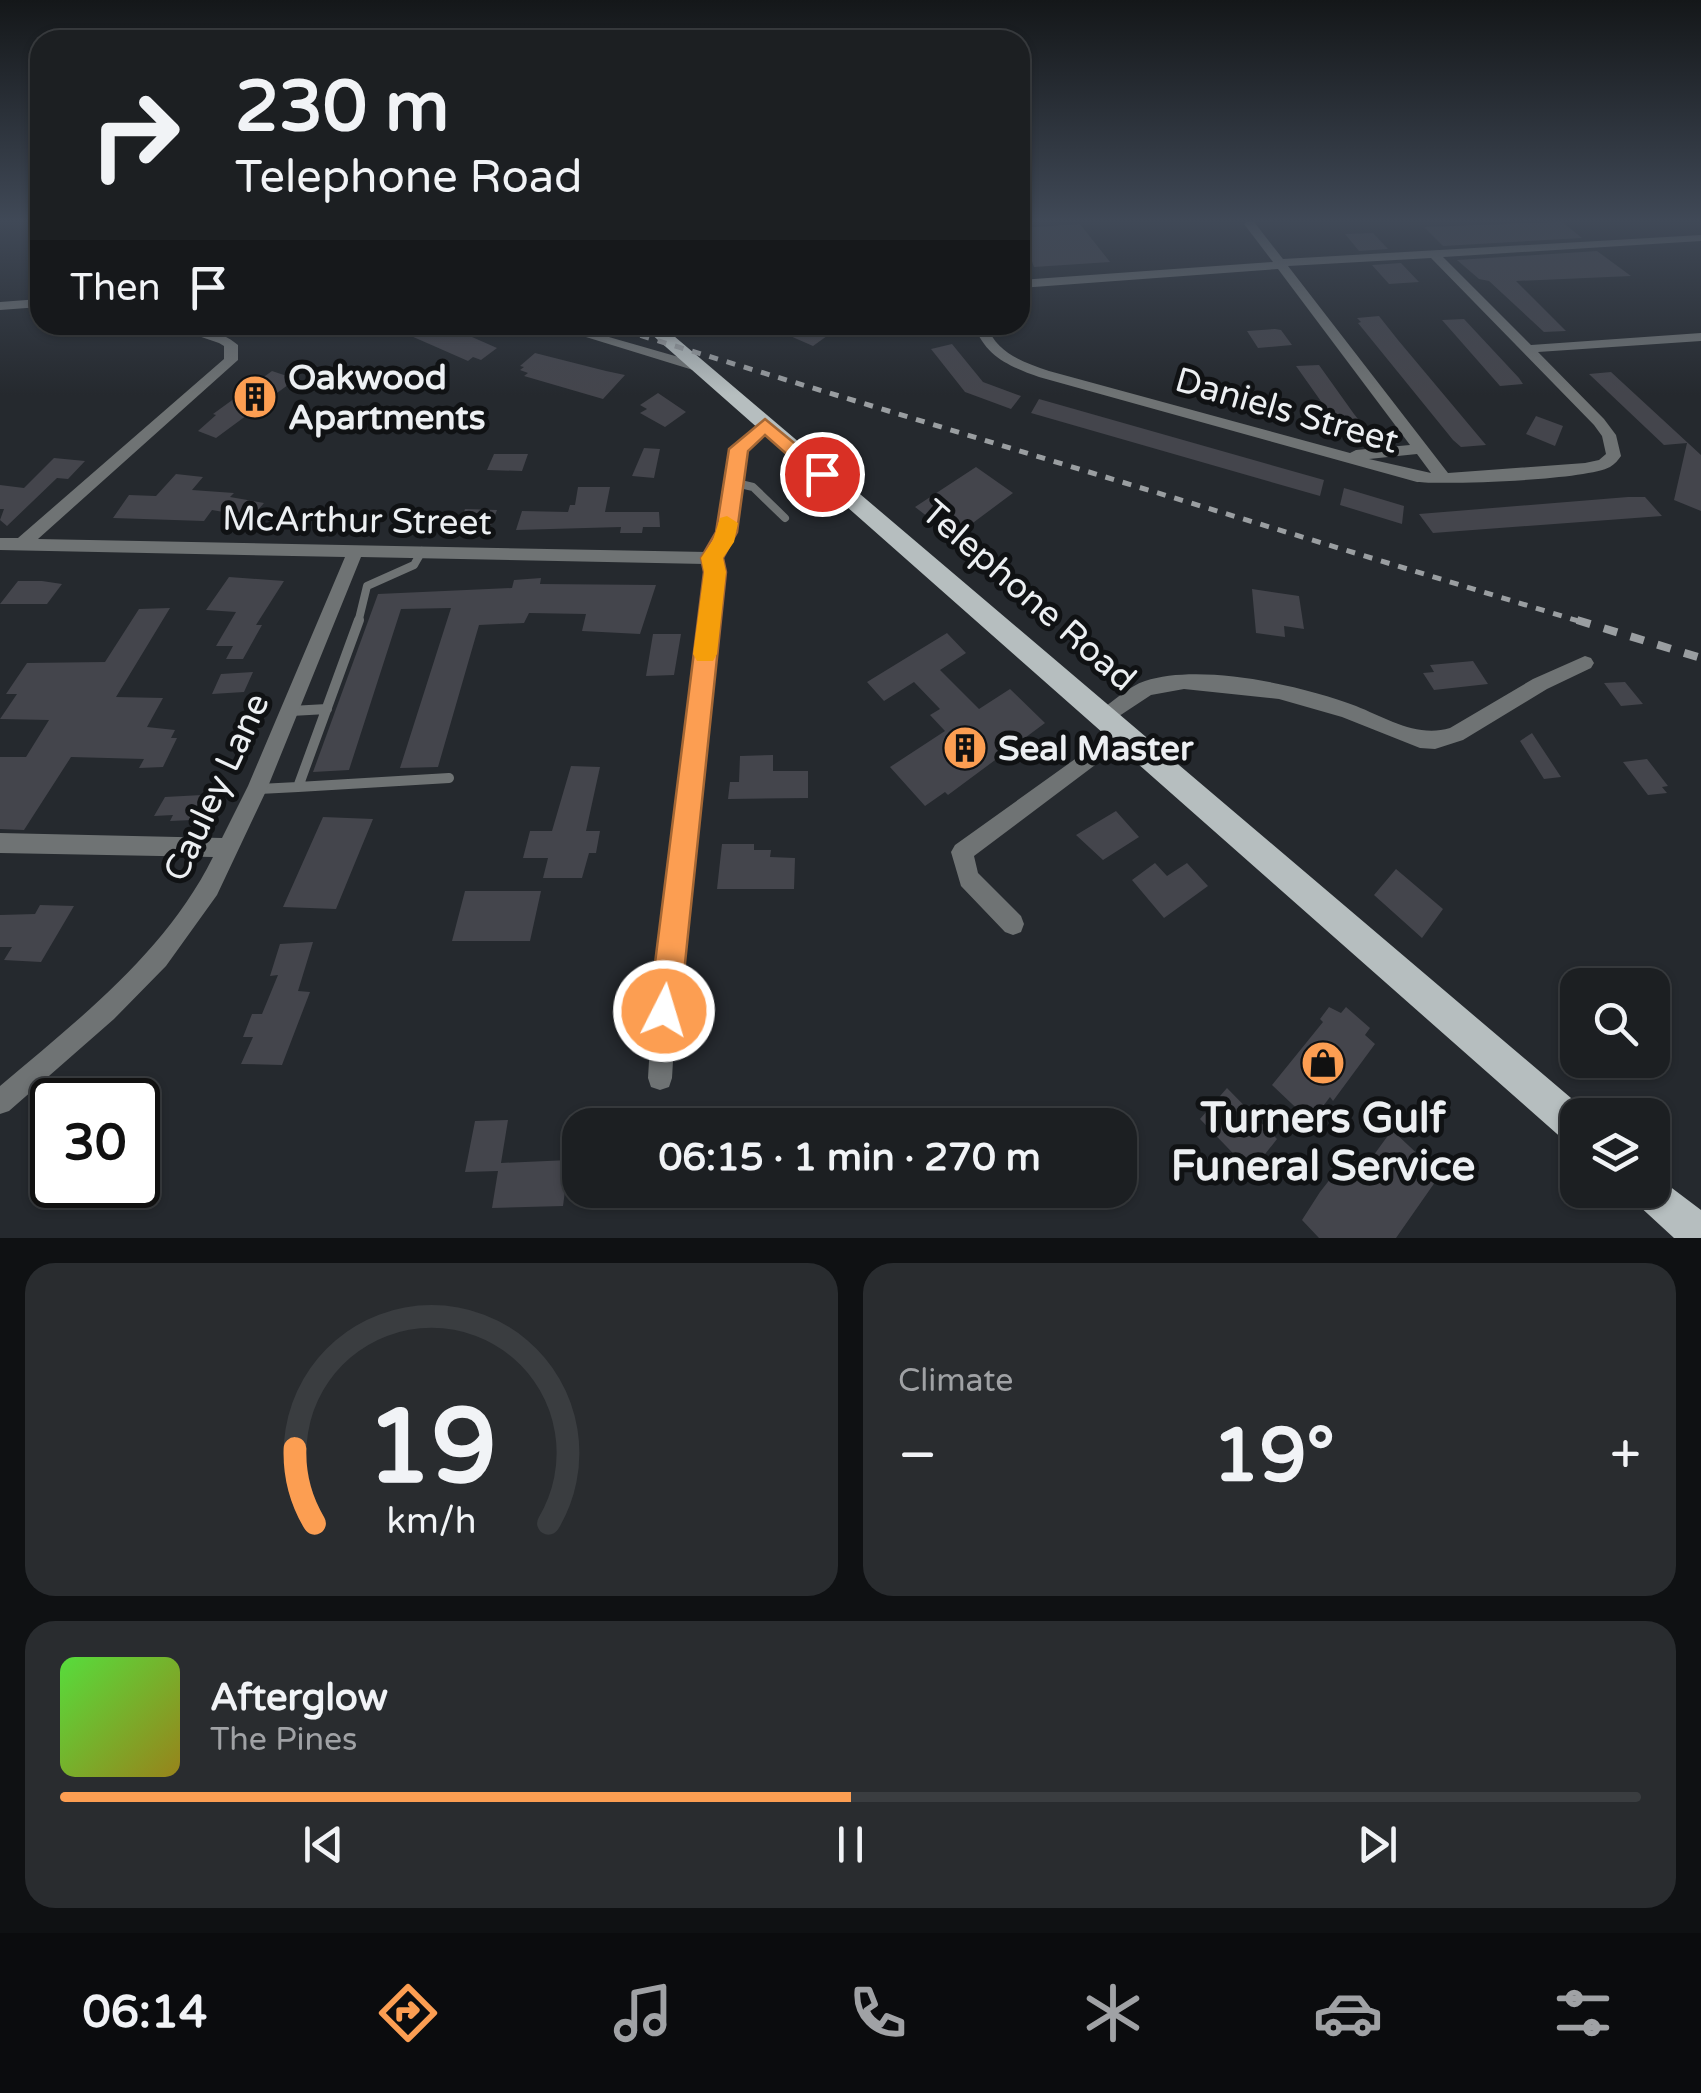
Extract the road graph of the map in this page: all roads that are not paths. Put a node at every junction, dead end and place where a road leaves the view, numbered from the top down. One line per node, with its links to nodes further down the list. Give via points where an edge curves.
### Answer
1 (1075, 280): 4 (street)
2 (1292, 280): 15 (street)
3 (1459, 280): 12 (street)
4 (1030, 283)
5 (30, 304): 6 (street)
6 (0, 306)
7 (207, 335): 21 (street, via 231,345 231,360)
8 (588, 335): 13 (street)
9 (661, 335): 13 (main road, Telephone Road)
10 (985, 335): 16 (street, Daniels Street, via 1010,362)
11 (1701, 337): 12 (street)
12 (1526, 349): 17 (street, Daniels Street, via 1609,435 1614,456 1604,464)
13 (698, 367): 14 (main road, Telephone Road)
14 (765, 425): 18 (street, via 738,449); 28 (main road, Telephone Road)
15 (1420, 449): 16 (street); 17 (street)
16 (1341, 456): 17 (street, Daniels Street)
17 (1444, 479)
18 (732, 482): 19 (lane, via 752,487); 24 (street, via 726,532)
19 (785, 518)
20 (0, 544): 21 (street, McArthur Street)
21 (22, 544): 22 (street, McArthur Street)
22 (356, 550): 23 (street, McArthur Street); 27 (street, Cauley Lane)
23 (422, 551): 24 (street, McArthur Street); 26 (lane, via 414,565 367,586)
24 (712, 558): 35 (street)
25 (1584, 663): 28 (street, via 1435,741 1280,691 1184,681 1146,688)
26 (327, 709): 27 (lane); 30 (lane)
27 (288, 711): 31 (street, Cauley Lane)
28 (1115, 724): 34 (street, via 962,852 969,880); 37 (main road, Telephone Road)
29 (449, 778): 30 (lane)
30 (298, 787): 31 (lane)
31 (257, 789): 33 (street, Cauley Lane)
32 (0, 843): 33 (street)
33 (229, 848): 36 (street, Cauley Lane, via 158,958)
34 (1013, 924)
35 (660, 1078)
36 (0, 1102)
37 (1560, 1112)
38 (1669, 1208): 39 (main road)
39 (1701, 1236)

